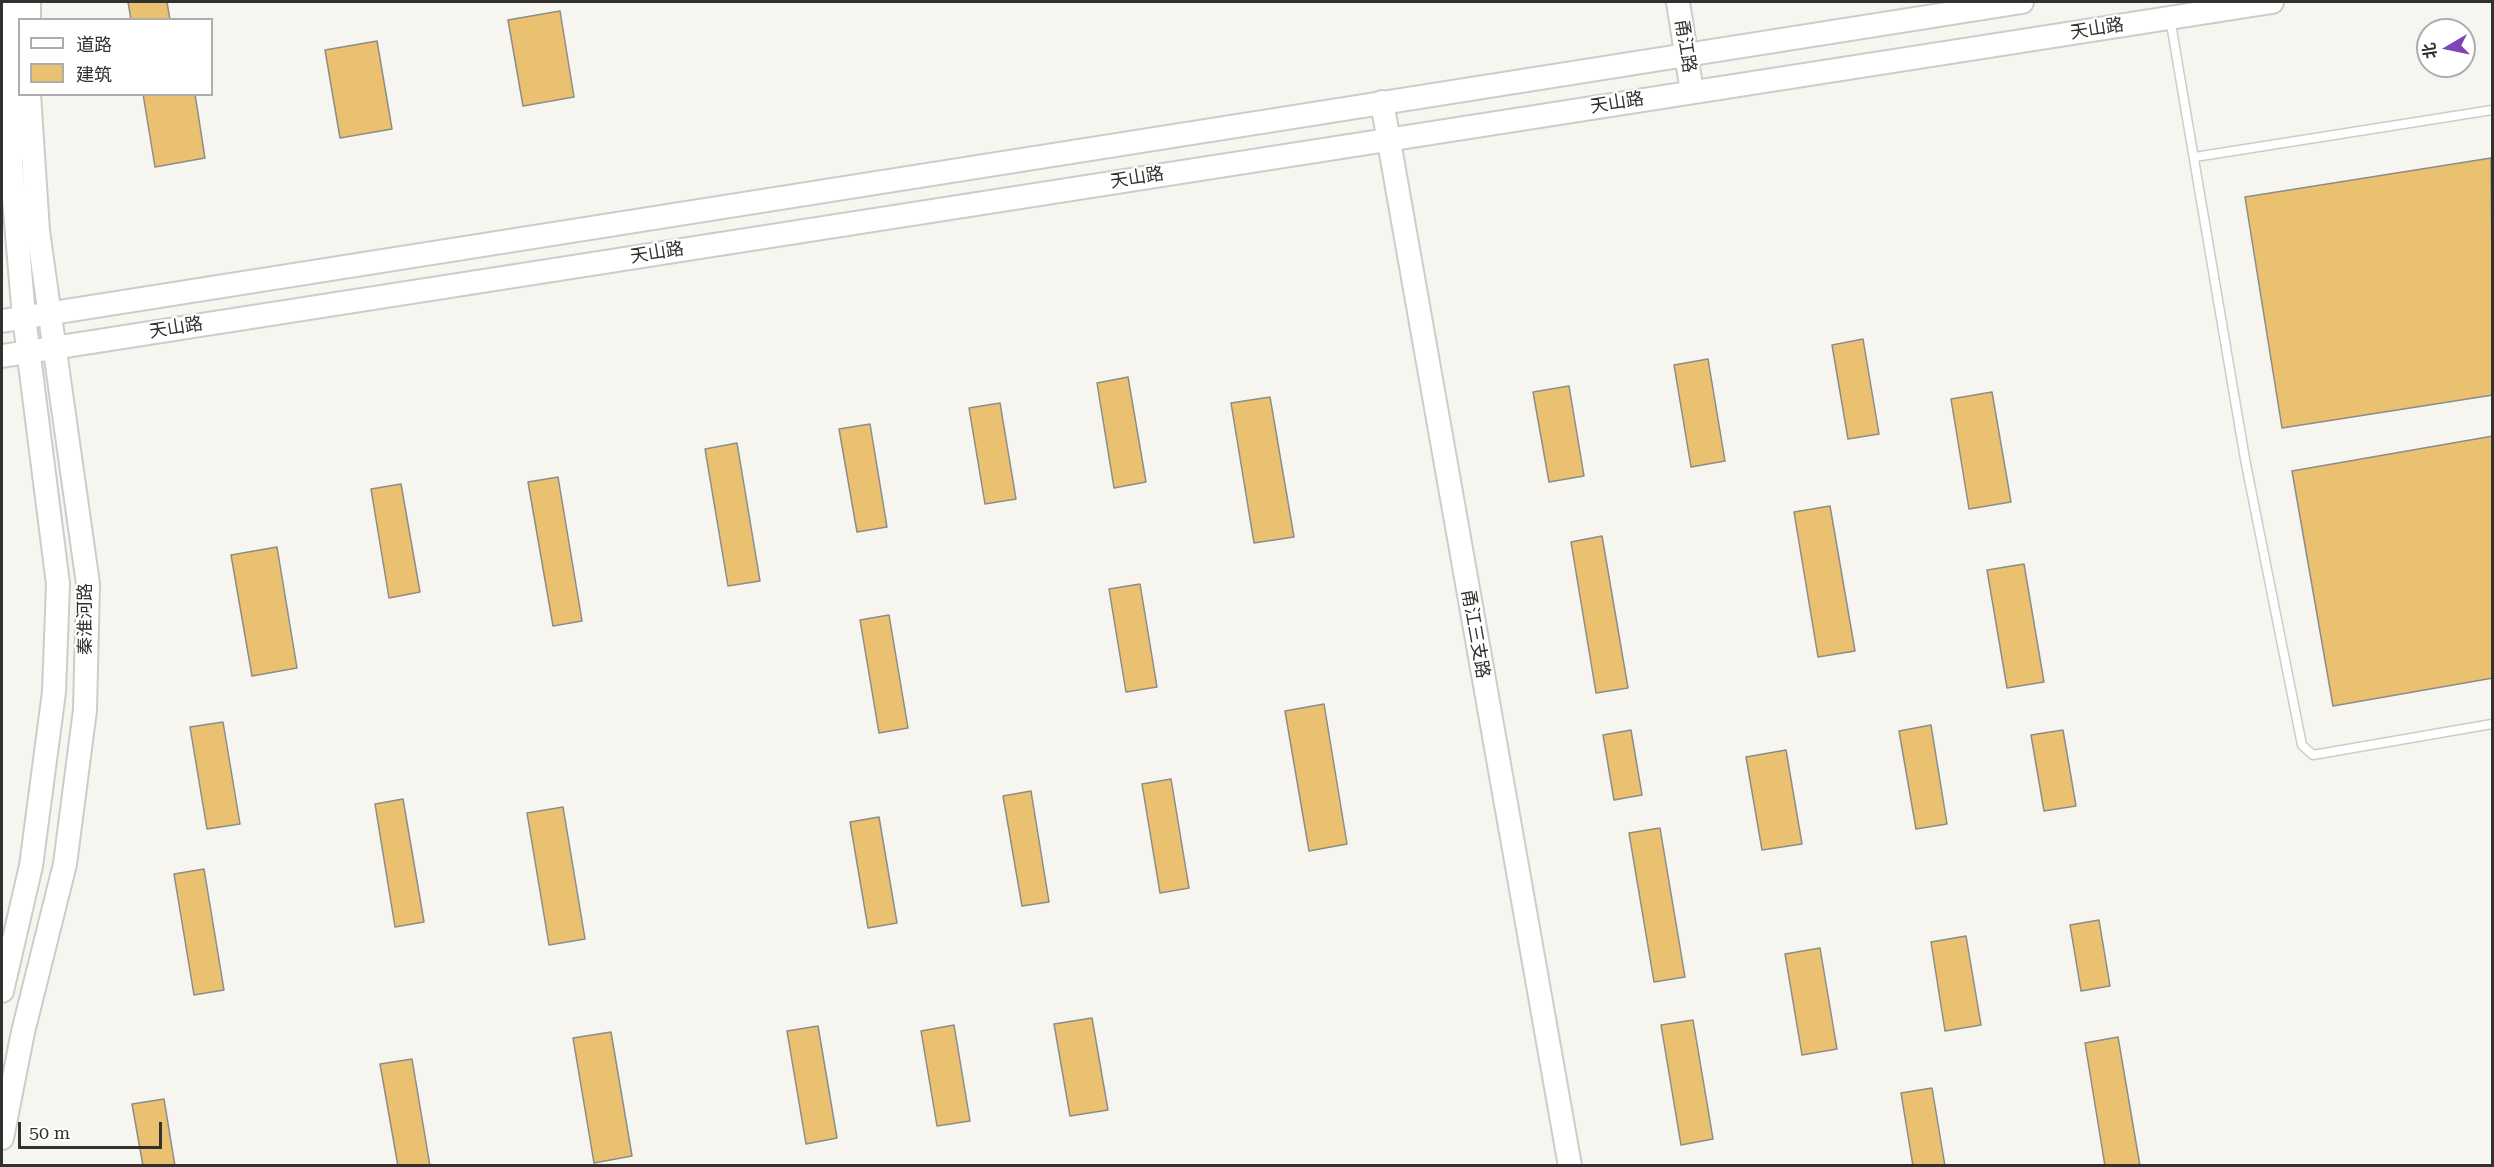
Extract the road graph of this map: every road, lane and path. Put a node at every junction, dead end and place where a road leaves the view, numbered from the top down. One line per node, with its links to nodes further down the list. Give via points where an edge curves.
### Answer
1 (13, 2): 16 (street, 秦淮河路, via 11,163)
2 (29, 2): 7 (street)
3 (1678, 2): 8 (street, 甬江路)
4 (2022, 2): 8 (street, 天山路)
5 (2272, 2): 6 (street, 天山路)
6 (2170, 17): 9 (street, 天山路); 14 (lane)
7 (28, 18)
8 (1687, 54): 9 (street, 甬江路); 11 (street, 天山路)
9 (1692, 92): 13 (street, 天山路)
10 (29, 96): 15 (street, 秦淮河路, via 38,231)
11 (1382, 102): 13 (street, 甬江三支路); 15 (street, 天山路)
12 (2493, 110): 14 (lane)
13 (1388, 139): 18 (street, 天山路); 24 (street, 甬江三支路)
14 (2195, 157): 21 (lane, via 2244,459 2302,745 2313,755)
15 (52, 314): 16 (street, 天山路); 18 (street, 秦淮河路)
16 (24, 317): 17 (street, 天山路); 19 (street, 秦淮河路)
17 (2, 321)
18 (56, 347): 19 (street, 天山路); 23 (street, 秦淮河路, via 88,584 85,710 65,864 23,1032)
19 (30, 351): 20 (street, 天山路); 22 (street, 秦淮河路, via 58,584 55,668 31,866)
20 (2, 356)
21 (2493, 724)
22 (2, 991)
23 (2, 1138)
24 (1570, 1166)

